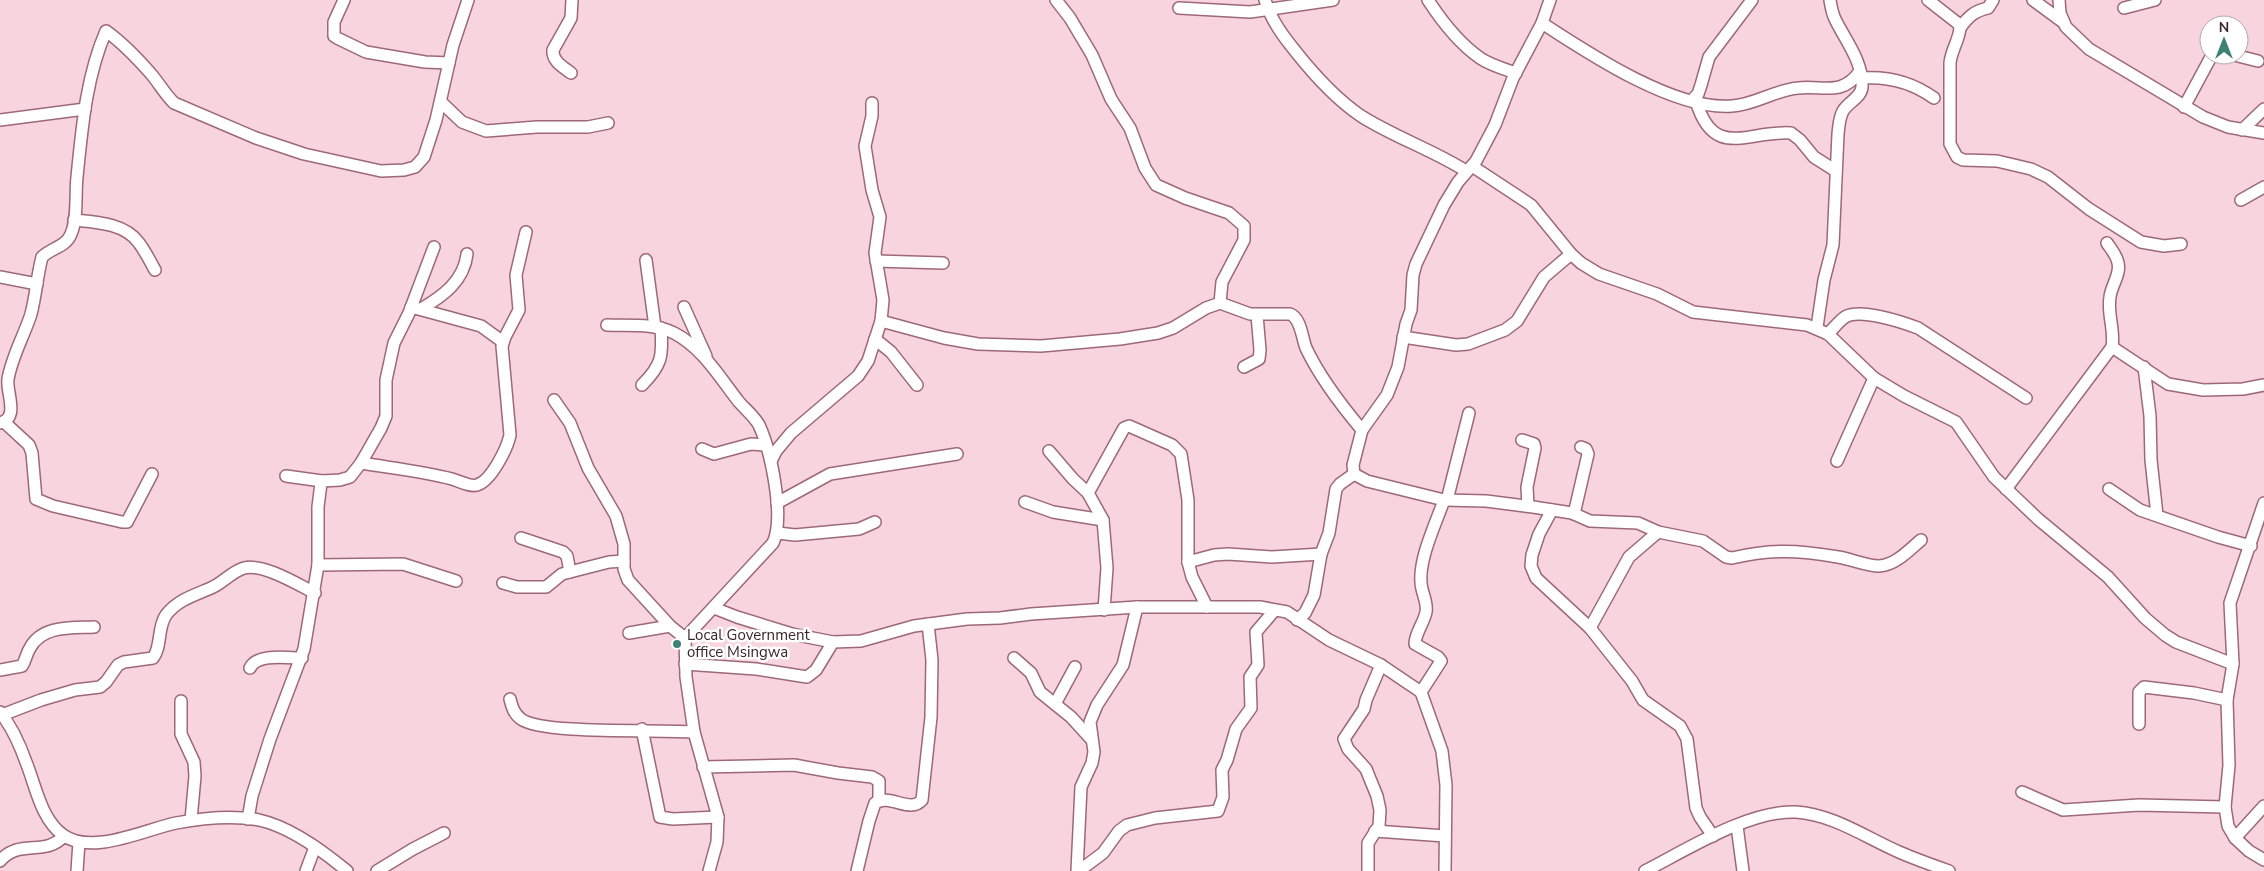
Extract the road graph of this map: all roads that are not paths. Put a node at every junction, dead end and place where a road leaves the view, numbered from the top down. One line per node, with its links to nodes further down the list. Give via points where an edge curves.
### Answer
1 (344, 0): 23 (street, via 334,22 334,36 337,38 366,52)
2 (468, 0): 23 (street)
3 (572, 0): 25 (street, via 571,18 552,55)
4 (1056, 0): 56 (street, via 1092,55 1156,185 1229,213 1244,226 1244,240 1222,282)
5 (1332, 0): 15 (street)
6 (1428, 0): 26 (street, via 1481,59)
7 (1550, 0): 19 (street)
8 (1752, 0): 29 (street, via 1709,57)
9 (1830, 0): 27 (street, via 1834,17 1847,38)
10 (1928, 0): 20 (street, via 1956,20)
11 (1993, 0): 20 (street, via 1988,8 1968,16)
12 (2033, 0): 18 (street)
13 (2059, 0): 18 (street)
14 (2155, 0): 17 (street)
15 (1266, 4): 16 (street, via 1250,12); 39 (street, via 1274,22 1332,93 1379,126)
16 (1179, 8)
17 (2124, 8)
18 (2063, 22): 32 (street, via 2071,35 2089,49)
19 (1542, 23): 26 (street); 29 (street, via 1604,62 1656,88)
20 (1960, 28): 46 (street, via 1950,64 1950,144 1957,157 1997,161 2030,169 2048,177 2089,209 2141,242 2164,246)
21 (2249, 59): 22 (street)
22 (2258, 61)
23 (449, 63): 30 (street)
24 (2207, 65): 32 (street)
25 (571, 73)
26 (1516, 74): 39 (street, via 1494,125)
27 (1860, 74): 28 (street, via 1899,81 1920,88); 29 (street, via 1834,89 1798,88 1732,106); 40 (street, via 1860,94 1841,117)
28 (1934, 98)
29 (1694, 101): 40 (street, via 1707,126 1719,136 1738,138 1791,133 1814,158)
30 (441, 102): 33 (street, via 424,157 415,167 381,171 323,159 256,138 174,103 140,62 106,31 93,66); 36 (street, via 462,122 486,130 588,127)
31 (872, 103): 51 (street, via 865,146 880,217)
32 (2184, 108): 37 (street, via 2215,123)
33 (85, 109): 35 (street); 43 (street)
34 (2264, 109): 37 (street)
35 (0, 120)
36 (608, 123)
37 (2242, 130): 38 (street)
38 (2264, 133)
39 (1469, 169): 49 (street, via 1531,205); 65 (street, via 1444,205 1416,264 1411,310)
40 (1836, 171): 62 (street, via 1833,245)
41 (2264, 187): 42 (street)
42 (2241, 200)
43 (74, 220): 53 (street, via 107,224 129,234 138,241); 55 (street, via 67,241 42,257)
44 (526, 232): 67 (street, via 516,275 519,310)
45 (2107, 243): 68 (street, via 2119,268 2109,304)
46 (2181, 244)
47 (434, 247): 58 (street)
48 (466, 254): 58 (street, via 459,278 439,298)
49 (1571, 254): 62 (street, via 1590,269 1693,312); 65 (street, via 1544,277 1517,321 1505,330 1468,344 1456,345)
50 (646, 260): 63 (street)
51 (876, 261): 52 (street); 60 (street, via 882,300)
52 (943, 263)
53 (155, 270)
54 (0, 277): 55 (street)
55 (37, 284): 79 (street, via 33,307 11,366 8,392 11,412)
56 (1220, 303): 59 (street); 60 (street, via 1158,333 1041,346 978,344)
57 (684, 307): 69 (street)
58 (416, 308): 67 (street, via 481,326); 89 (street, via 394,343 388,365 386,416)
59 (1257, 315): 70 (street, via 1259,359); 80 (street, via 1278,313 1294,316 1315,364)
60 (880, 321): 66 (street)
61 (607, 326): 63 (street)
62 (1817, 327): 64 (street)
63 (658, 328): 69 (street, via 685,340); 73 (street, via 662,359)
64 (1828, 334): 72 (street); 76 (street, via 1849,316 1864,314 1905,323 1918,328)
65 (1403, 337): 80 (street, via 1398,367 1387,395)
66 (875, 339): 74 (street); 87 (street, via 866,366 858,376 791,433)
67 (503, 342): 89 (street, via 510,435 498,463 483,482 475,486 444,477)
68 (2112, 347): 71 (street); 94 (street)
69 (709, 362): 82 (street, via 758,422)
70 (1244, 367)
71 (2144, 367): 75 (street, via 2168,384 2186,388 2225,390); 104 (street)
72 (1874, 378): 88 (street); 94 (street, via 1956,422 1984,466)
73 (642, 385)
74 (918, 385)
75 (2264, 385)
76 (2026, 398)
77 (554, 400): 113 (street, via 570,423 588,468 616,516 624,544)
78 (1469, 412): 97 (street)
79 (2, 423): 90 (street, via 29,445 36,499 53,506 127,522)
80 (1362, 430): 91 (street, via 1353,465)
81 (1522, 440): 101 (street, via 1534,444 1535,448 1527,487)
82 (765, 446): 84 (street, via 751,444 714,454); 87 (street)
83 (1581, 447): 103 (street, via 1588,454)
84 (702, 449)
85 (1049, 451): 96 (street)
86 (957, 454): 99 (street, via 830,474)
87 (771, 461): 99 (street)
88 (1836, 461)
89 (361, 463): 93 (street, via 345,480)
90 (152, 474)
91 (1354, 474): 97 (street, via 1367,481); 112 (street, via 1336,489 1329,533)
92 (286, 476): 93 (street)
93 (322, 481): 115 (street, via 318,507)
94 (2006, 489): 136 (street, via 2108,577 2144,618 2165,635)
95 (2108, 489): 104 (street, via 2140,510)
96 (1088, 493): 105 (street); 114 (street, via 1126,426 1172,445 1181,454 1183,463 1189,519)
97 (1445, 500): 101 (street); 141 (street, via 1422,566 1420,583 1426,613 1415,639 1418,647 1441,661)
98 (1025, 502): 105 (street, via 1053,512)
99 (777, 503): 108 (street)
100 (2264, 503): 111 (street)
101 (1528, 506): 102 (street)
102 (1552, 510): 103 (street); 129 (street, via 1539,534 1531,566 1542,585)
103 (1574, 514): 107 (street, via 1590,521 1638,523)
104 (2157, 515): 111 (street)
105 (1103, 520): 123 (street, via 1108,568)
106 (875, 522): 108 (street, via 859,529 795,535)
107 (1658, 532): 110 (street, via 1703,541 1732,558 1789,550 1878,566 1897,560); 129 (street, via 1629,557)
108 (778, 533): 122 (street, via 773,544)
109 (521, 538): 116 (street, via 563,552)
110 (1922, 540)
111 (2250, 546): 136 (street, via 2231,596 2229,614)
112 (1321, 554): 114 (street, via 1272,557 1214,555); 125 (street, via 1311,604)
113 (624, 561): 116 (street); 127 (street, via 628,580)
114 (1188, 562): 121 (street)
115 (318, 565): 117 (street, via 403,564); 119 (street)
116 (570, 572): 118 (street, via 557,577 546,587 517,587)
117 (456, 581)
118 (503, 583)
119 (315, 593): 133 (street); 146 (street, via 275,574 244,568 174,606 161,625 153,658 118,665 100,687 75,690)
120 (1137, 607): 121 (street); 123 (street); 150 (street, via 1123,665 1092,715)
121 (1207, 607): 124 (street, via 1246,606)
122 (714, 608): 131 (street); 132 (street, via 770,627)
123 (1104, 610): 126 (street)
124 (1274, 611): 125 (street, via 1287,612); 176 (street, via 1256,632 1258,665 1250,678 1251,708 1236,729 1222,770 1223,797 1218,811 1155,818 1127,825 1103,853)
125 (1297, 620): 137 (street, via 1329,640)
126 (928, 624): 132 (street, via 861,641); 153 (street, via 932,660 931,718 922,800 913,805)
127 (670, 626): 130 (street); 131 (street)
128 (94, 627): 140 (street, via 53,630 36,640 22,666)
129 (1590, 628): 164 (street, via 1643,700 1680,726 1687,739 1696,808)
130 (629, 633)
131 (685, 638): 135 (street)
132 (832, 642): 135 (street, via 816,670 807,676)
133 (302, 658): 139 (street, via 261,659 254,661); 157 (street, via 270,739 250,801)
134 (1014, 658): 145 (street, via 1031,673 1037,689)
135 (685, 664): 149 (street)
136 (2233, 664): 143 (street)
137 (1381, 665): 141 (street); 160 (street, via 1364,709 1344,739 1348,749 1366,769 1377,796 1381,819)
138 (1075, 667): 145 (street)
139 (250, 668)
140 (0, 670)
141 (1421, 692): 163 (street, via 1442,751 1446,785)
142 (510, 700): 148 (street, via 514,713 528,723 571,729)
143 (2227, 700): 147 (street, via 2144,686 2139,692); 155 (street, via 2229,765)
144 (181, 701): 158 (street, via 181,734 194,762)
145 (1055, 704): 150 (street)
146 (1, 714): 162 (street, via 15,736 43,810)
147 (2138, 724)
148 (642, 729): 149 (street); 156 (street, via 660,817)
149 (694, 732): 151 (street)
150 (1092, 740): 176 (street, via 1092,764 1081,787)
151 (703, 767): 153 (street, via 788,764 872,777 879,781); 156 (street)
152 (2022, 792): 155 (street, via 2063,810 2139,805)
153 (879, 801): 175 (street, via 873,808)
154 (2264, 806): 165 (street)
155 (2225, 808): 165 (street, via 2228,826)
156 (718, 817): 174 (street, via 717,842)
157 (248, 819): 158 (street); 167 (street, via 268,822)
158 (191, 820): 166 (street, via 108,842)
159 (1737, 826): 164 (street); 180 (street); 181 (street, via 1781,813 1814,815)
160 (1375, 831): 163 (street); 177 (street, via 1368,843)
161 (444, 833): 173 (street)
162 (64, 836): 166 (street); 169 (street, via 60,842 46,846 12,850)
163 (1445, 836): 178 (street)
164 (1713, 836): 179 (street)
165 (2235, 838): 168 (street)
166 (80, 842): 170 (street)
167 (315, 848): 171 (street); 172 (street)
168 (2264, 860)
169 (0, 861)
170 (77, 871)
171 (306, 871)
172 (347, 871)
173 (377, 871)
174 (709, 871)
175 (857, 871)
176 (1078, 871)
177 (1368, 871)
178 (1445, 871)
179 (1645, 871)
180 (1742, 871)
181 (1949, 871)

